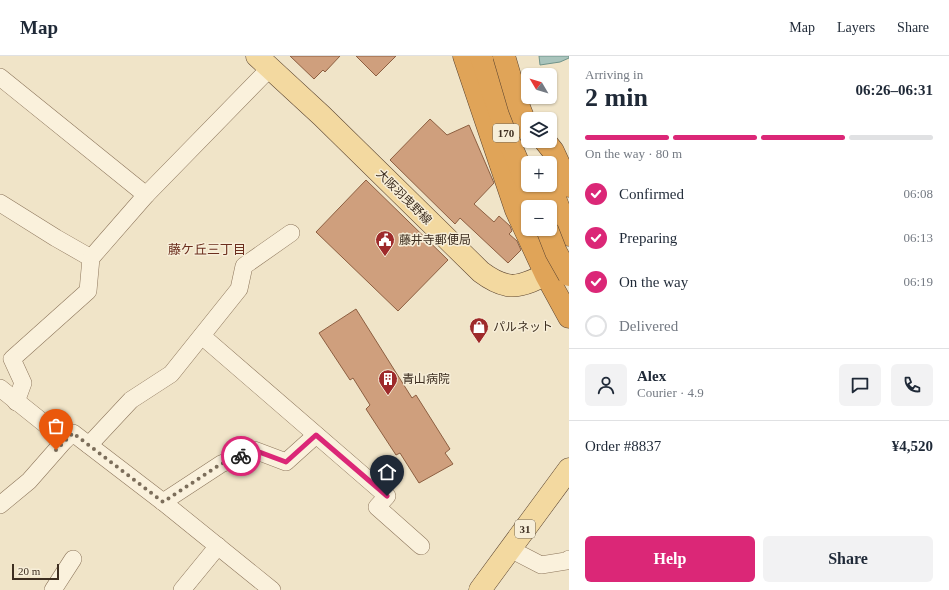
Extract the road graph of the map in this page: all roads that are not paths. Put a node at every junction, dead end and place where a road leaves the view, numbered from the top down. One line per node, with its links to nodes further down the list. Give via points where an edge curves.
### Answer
1 (464, 56): 19 (highway, via 516,210)
2 (482, 56): 12 (highway, 170, via 509,141)
3 (504, 56): 6 (highway, 170, bridge); 7 (highway, via 502,61 513,99)
4 (263, 62): 11 (street); 19 (main road, 大阪羽曳野線, via 322,116 481,272 495,282 518,286)
5 (0, 78): 11 (street)
6 (521, 112)
7 (523, 112)
8 (550, 148): 9 (highway)
9 (569, 186)
10 (553, 192): 15 (highway)
11 (146, 195): 17 (street)
12 (534, 200)
13 (0, 203): 17 (street)
14 (291, 233): 22 (street, via 244,266 239,289)
15 (569, 235)
16 (550, 236): 20 (highway, bridge)
17 (91, 258): 24 (street, via 88,291 12,359 23,382)
18 (569, 262): 19 (main road, 大阪羽曳野線)
19 (546, 275): 21 (highway)
20 (569, 275)
21 (569, 316)
22 (202, 336): 25 (street); 27 (street, via 171,374 132,400)
23 (0, 388): 24 (street)
24 (16, 402): 26 (street)
25 (316, 435): 29 (street, via 286,462 254,450 221,464); 32 (street, via 387,496 377,507)
26 (65, 440): 27 (street, via 73,433); 30 (street, via 29,481)
27 (89, 445): 29 (street)
28 (569, 469): 33 (main road, 31)
29 (163, 502): 31 (street)
30 (0, 505)
31 (218, 546): 37 (street); 38 (street)
32 (421, 546)
33 (510, 549): 34 (street, via 541,565 566,561); 39 (main road, 31)
34 (569, 558)
35 (73, 559): 36 (street)
36 (53, 590)
37 (182, 590)
38 (272, 590)
39 (480, 590)

